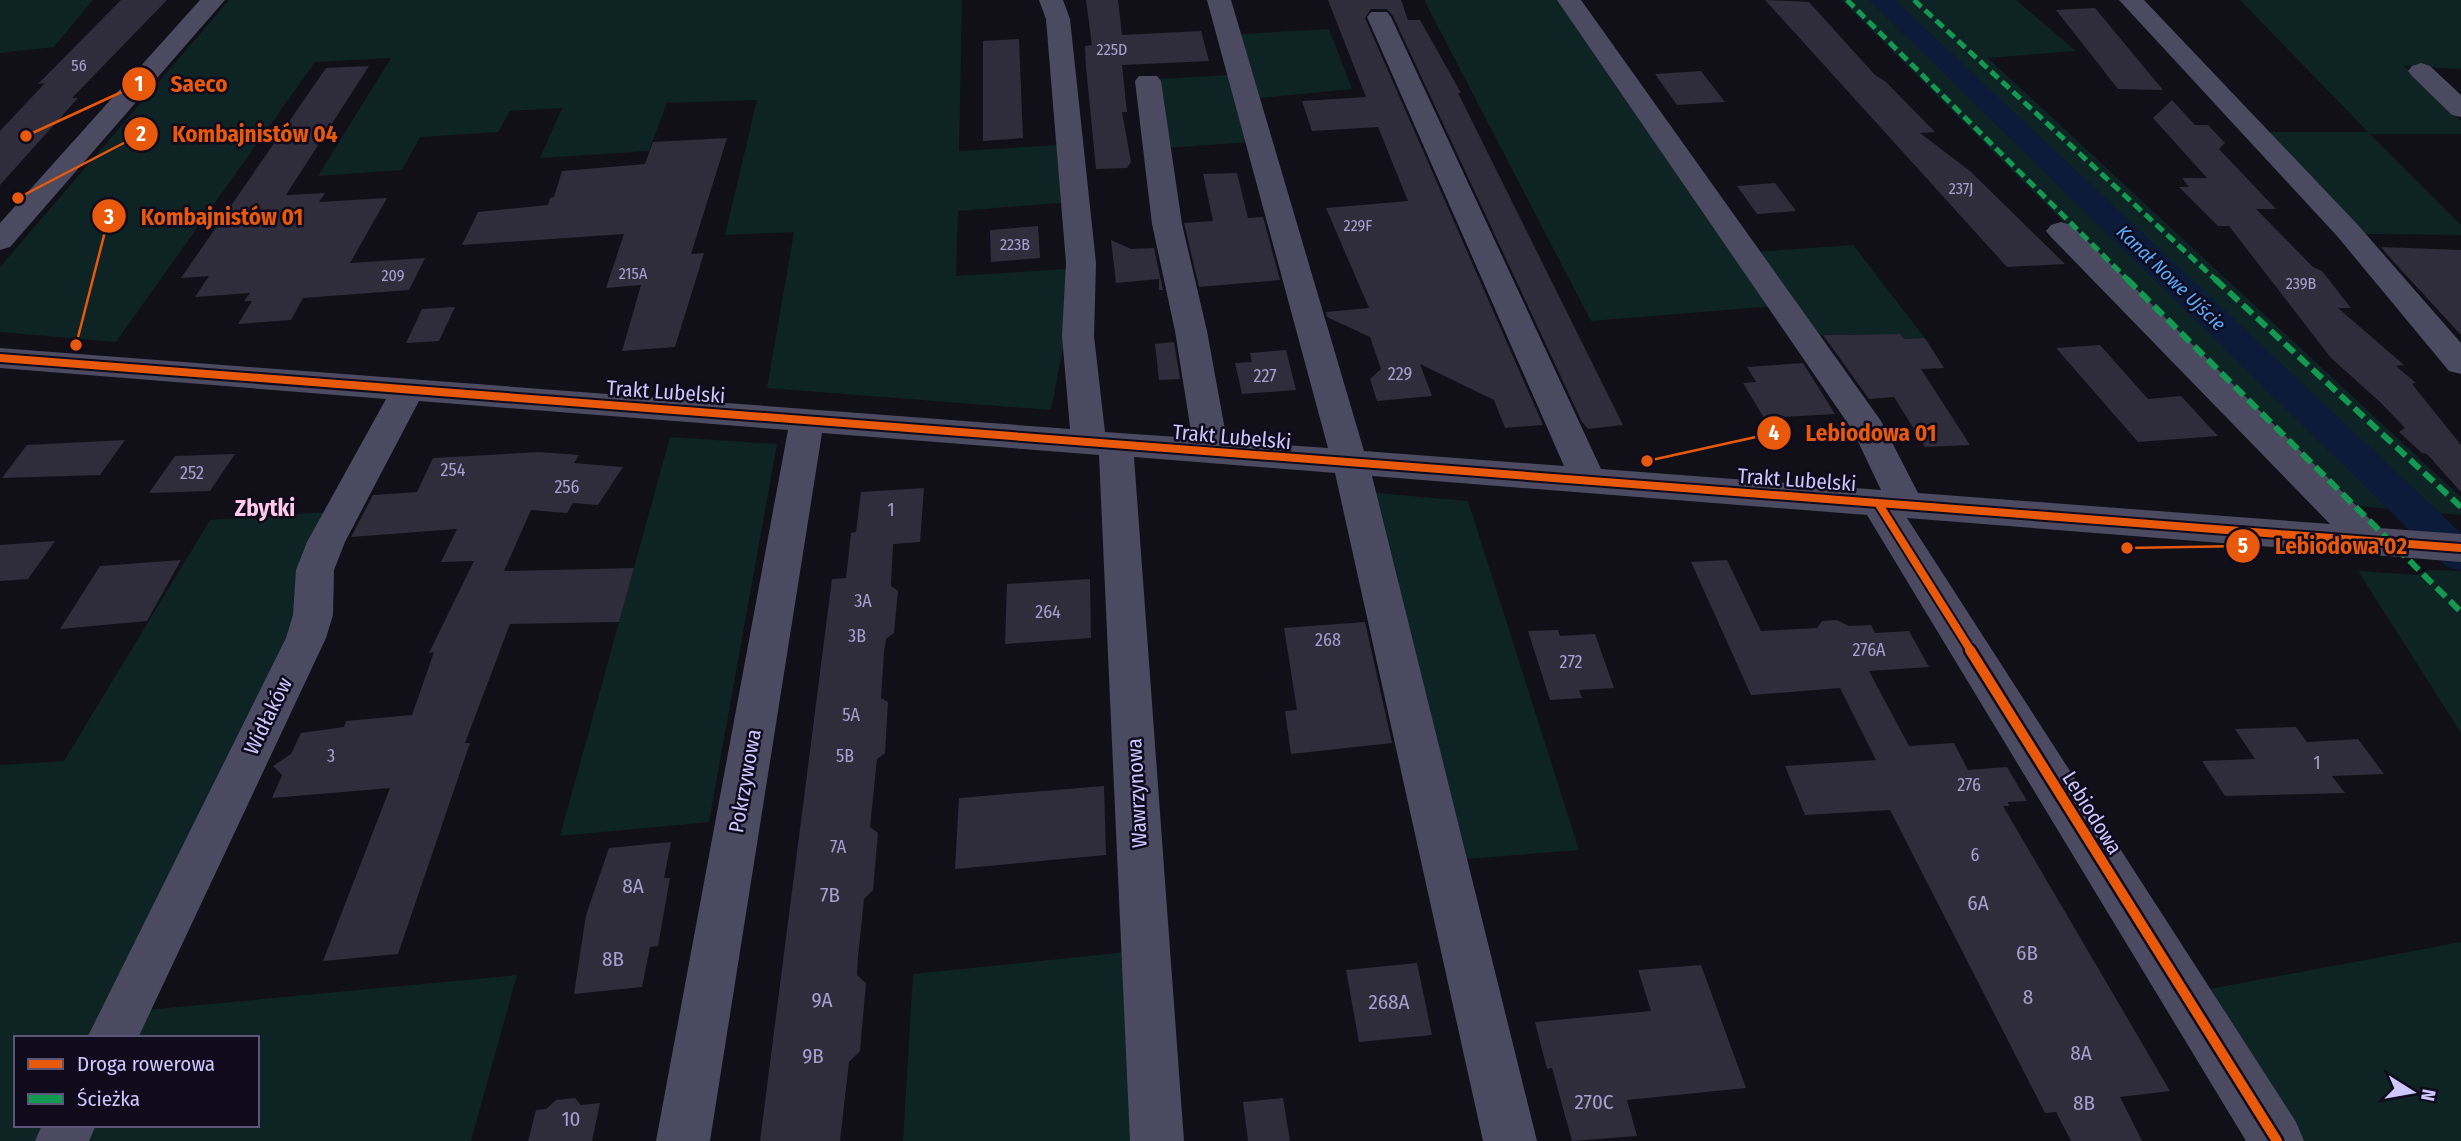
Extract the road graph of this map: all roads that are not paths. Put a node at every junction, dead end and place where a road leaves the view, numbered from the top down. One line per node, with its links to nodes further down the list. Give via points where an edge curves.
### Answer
1 (213, 0): 11 (street)
2 (1051, 0): 16 (street, Wawrzynowa, via 1058,19 1081,263 1078,336)
3 (1219, 0): 18 (street)
4 (1569, 0): 20 (street, Lebiodowa, via 1869,429)
5 (2131, 0): 12 (street, via 2347,230)
6 (1379, 17): 19 (street)
7 (2421, 71): 9 (street)
8 (1148, 81): 17 (street, via 1167,224)
9 (2461, 109)
10 (2061, 231): 21 (street)
11 (0, 241)
12 (2461, 364)
13 (7, 368): 14 (street, Trakt Lubelski)
14 (407, 391): 15 (street, Trakt Lubelski); 23 (street, Widłaków, via 326,542 315,570 313,615 306,638)
15 (807, 420): 16 (street, Trakt Lubelski); 24 (street, Pokrzywowa)
16 (1102, 444): 17 (street, Trakt Lubelski); 25 (street, Wawrzynowa)
17 (1212, 453): 18 (street, Trakt Lubelski)
18 (1351, 464): 19 (street, Trakt Lubelski); 26 (street)
19 (1589, 482): 20 (street, Trakt Lubelski)
20 (1892, 504): 21 (street, Trakt Lubelski); 27 (street, Lebiodowa)
21 (2369, 541): 22 (street, Trakt Lubelski)
22 (2461, 548)
23 (113, 1036)
24 (683, 1141)
25 (1157, 1141)
26 (1510, 1141)
27 (2277, 1141)

